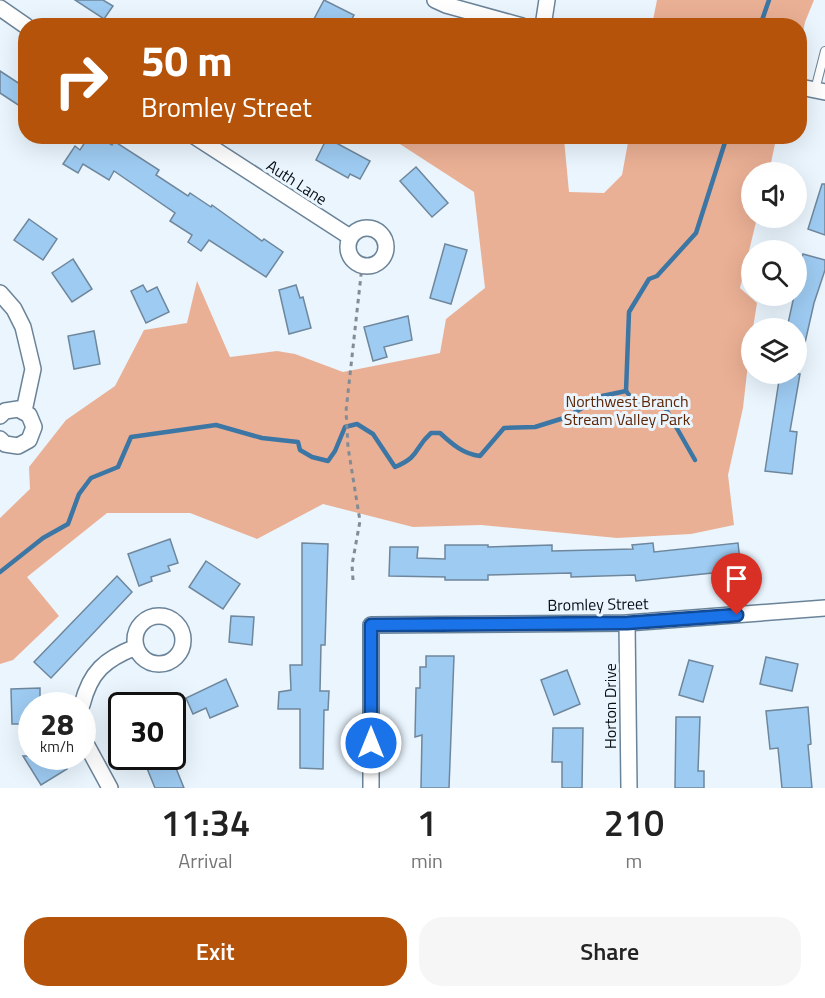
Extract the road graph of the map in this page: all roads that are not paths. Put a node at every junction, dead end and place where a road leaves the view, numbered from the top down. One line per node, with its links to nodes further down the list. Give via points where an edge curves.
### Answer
1 (435, 0): 4 (street)
2 (547, 0): 5 (street)
3 (0, 8): 6 (street)
4 (493, 18)
5 (544, 18)
6 (18, 20)
7 (825, 51): 8 (lane)
8 (820, 91)
9 (206, 144): 10 (street, Auth Lane)
10 (350, 237): 10 (street, via 361,228 374,229 386,244 383,257 374,265 362,266 349,254)
11 (0, 293): 12 (street, via 23,327 33,369)
12 (24, 411): 13 (street, via 12,409); 14 (street, via 33,421 29,440 18,446)
13 (0, 416)
14 (0, 439)
15 (825, 608): 16 (street, Bromley Street)
16 (627, 623): 21 (street, Bromley Street, via 371,625); 22 (street, Horton Drive)
17 (136, 647): 18 (street, via 113,657 93,674)
18 (87, 692)
19 (96, 762): 20 (street)
20 (110, 788)
21 (371, 788)
22 (629, 788)

